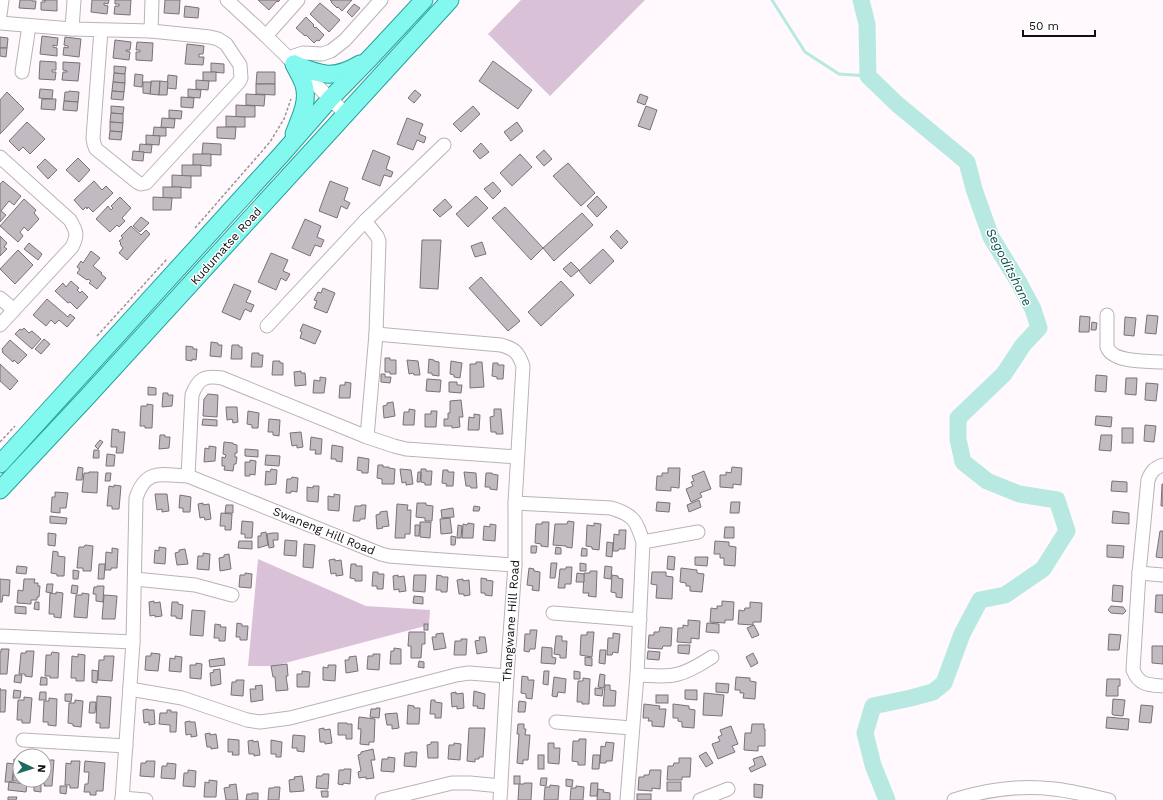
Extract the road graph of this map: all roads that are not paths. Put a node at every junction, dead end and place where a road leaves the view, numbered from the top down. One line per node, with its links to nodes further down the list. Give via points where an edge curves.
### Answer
1 (2, 0): 9 (street)
2 (74, 0): 12 (street)
3 (152, 0): 14 (street)
4 (227, 0): 15 (street)
5 (298, 0): 15 (street)
6 (381, 0): 17 (street, via 345,40 331,51 322,54 303,54)
7 (424, 0): 16 (main road, Kudumatse Road)
8 (450, 0): 20 (main road, Kudumatse Road)
9 (0, 15)
10 (0, 23): 11 (street)
11 (29, 26): 12 (street); 18 (street)
12 (72, 29): 13 (street)
13 (101, 30): 14 (street); 14 (street, via 94,144 96,149 141,184 149,181 241,78 240,65 226,44 218,39)
14 (150, 31)
15 (266, 36): 17 (street)
16 (371, 57): 17 (main road, via 344,72 330,74 318,73); 19 (main road, Kudumatse Road)
17 (291, 61): 19 (street); 22 (main road, via 304,85 306,100 294,133)
18 (22, 72)
19 (330, 99): 20 (street); 22 (main road, Kudumatse Road)
20 (346, 114): 37 (main road, Kudumatse Road)
21 (444, 145): 24 (street)
22 (281, 155): 34 (main road, Kudumatse Road)
23 (0, 157): 26 (street, via 70,220 75,228 76,237 72,247)
24 (365, 221): 29 (street); 30 (street, via 379,241)
25 (0, 298): 26 (street)
26 (14, 310): 28 (street)
27 (1107, 315): 31 (street, via 1108,351 1119,358)
28 (0, 325)
29 (267, 326)
30 (376, 334): 32 (street); 33 (street, Thangwane Hill Road, via 512,348 520,357 523,366)
31 (1163, 362)
32 (367, 437): 33 (street, via 406,449); 36 (street, via 222,378 203,378 196,385 192,395)
33 (517, 457): 38 (street, Thangwane Hill Road)
34 (0, 464)
35 (1163, 465): 42 (street, via 1151,472 1148,480)
36 (188, 476): 41 (street, Swaneng Hill Road, via 381,554); 44 (street, via 150,477 140,489 136,498)
37 (0, 490)
38 (514, 503): 40 (street, via 611,508 632,517); 41 (street, Thangwane Hill Road)
39 (698, 532): 40 (street)
40 (643, 542): 47 (street)
41 (515, 565): 52 (street, Thangwane Hill Road)
42 (1140, 573): 43 (street); 53 (street, via 1134,670 1142,682)
43 (1163, 575)
44 (135, 579): 45 (street, via 195,585); 49 (street)
45 (232, 596)
46 (553, 612): 47 (street)
47 (640, 620): 51 (street)
48 (0, 636): 49 (street)
49 (133, 642): 54 (street)
50 (712, 657): 51 (street, via 678,674)
51 (636, 675): 56 (street)
52 (507, 676): 54 (street, via 469,673 456,675 290,718 260,722 182,698); 59 (street, Thangwane Hill Road)
53 (1163, 686)
54 (130, 689): 58 (street)
55 (556, 722): 56 (street)
56 (632, 728): 65 (street)
57 (23, 740): 58 (street)
58 (126, 746): 61 (street)
59 (501, 786): 63 (street, via 452,783); 64 (street, Thangwane Hill Road)
60 (728, 789): 66 (street)
61 (122, 799): 62 (street)
62 (146, 800)
63 (382, 800)
64 (500, 800)
65 (627, 800)
66 (700, 800)
67 (954, 800): 68 (street, via 994,790 1034,787 1075,792)
68 (1108, 800)

